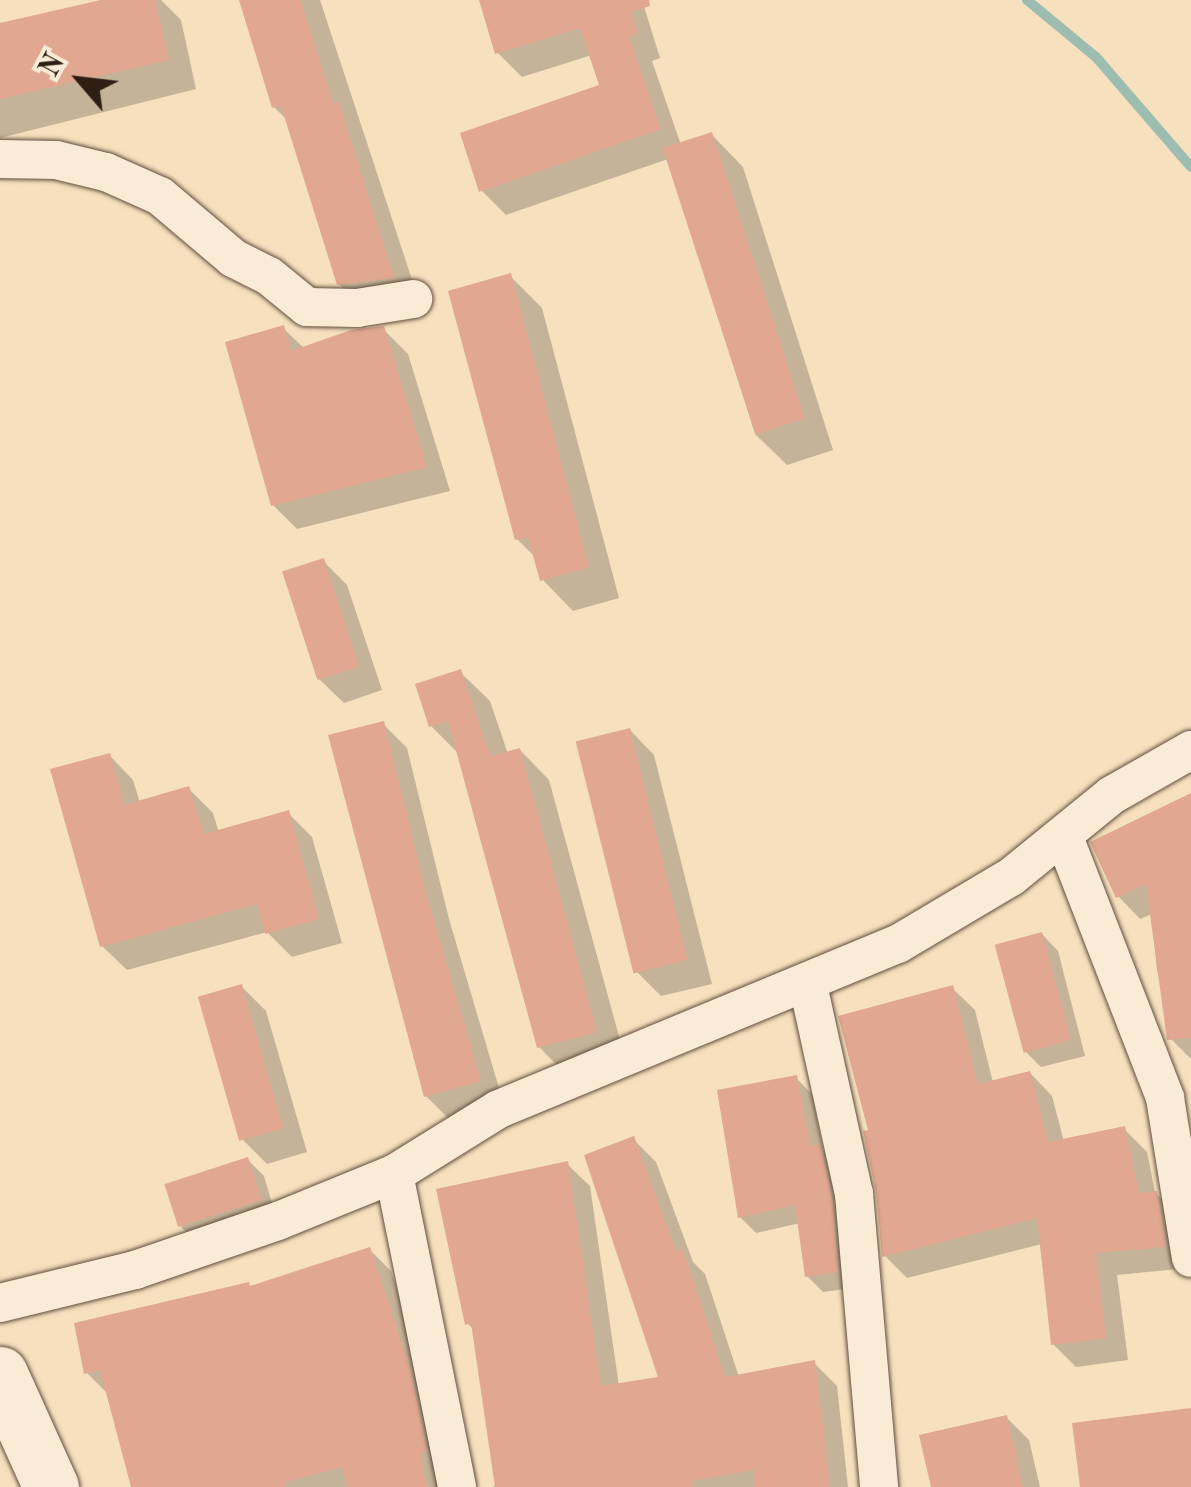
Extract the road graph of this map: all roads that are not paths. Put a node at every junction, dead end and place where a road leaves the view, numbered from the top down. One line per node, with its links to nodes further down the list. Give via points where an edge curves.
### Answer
1 (0, 159): 2 (street, via 56,160 106,172 160,196 234,258 307,306 357,308)
2 (413, 299)
3 (1191, 750): 4 (street, via 1112,795)
4 (1064, 837): 5 (street, via 898,944); 7 (street, via 1165,1098)
5 (808, 985): 6 (street, via 499,1109); 12 (street, via 854,1194)
6 (394, 1174): 8 (street, via 135,1270); 11 (street)
7 (1191, 1258)
8 (0, 1303)
9 (0, 1374): 10 (main road)
10 (51, 1487)
11 (457, 1487)
12 (879, 1487)

